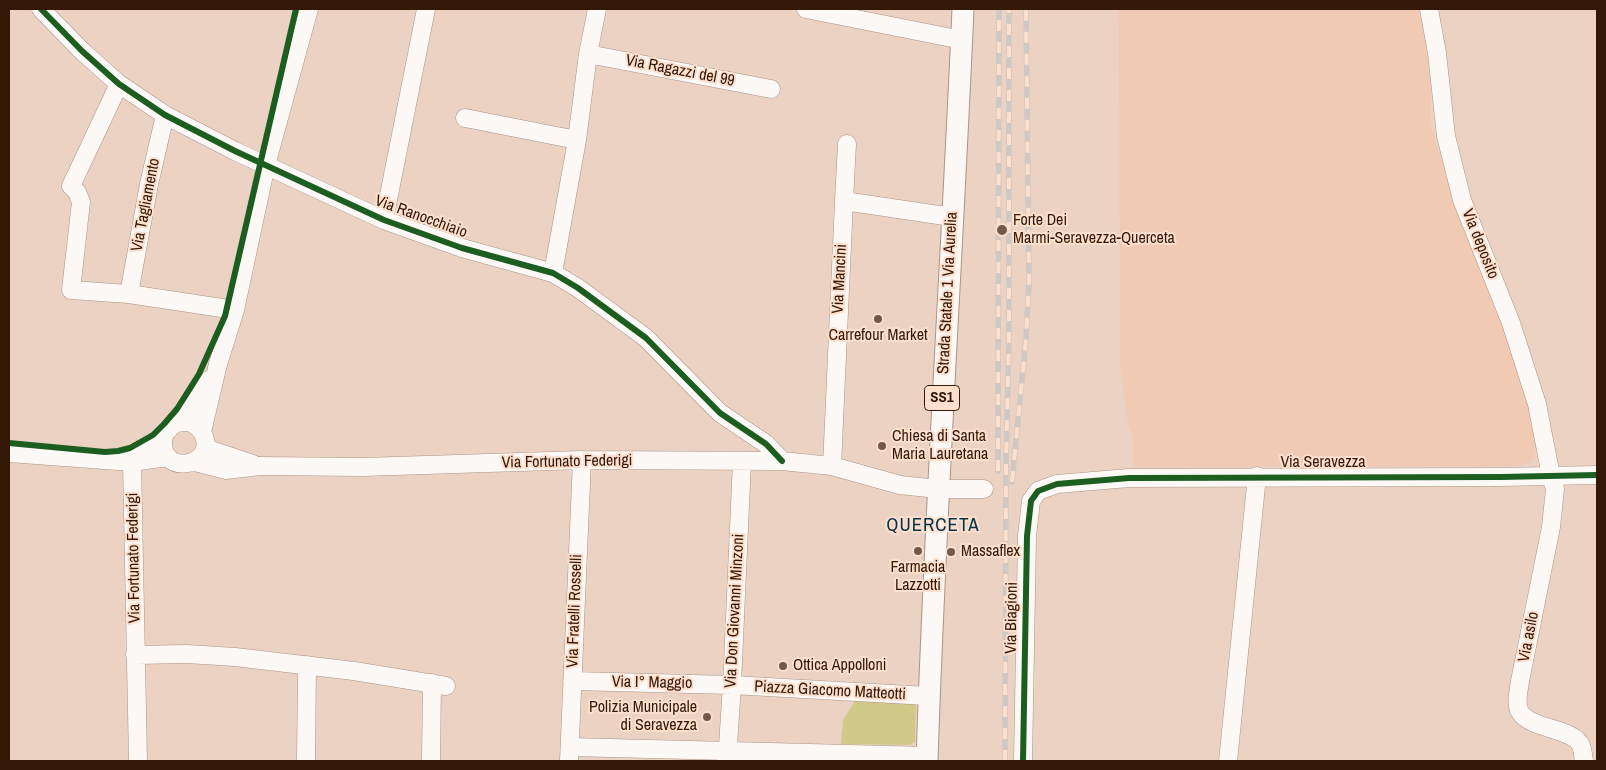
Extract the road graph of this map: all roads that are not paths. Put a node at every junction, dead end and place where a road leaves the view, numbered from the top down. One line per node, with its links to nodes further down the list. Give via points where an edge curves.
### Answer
1 (41, 9): 10 (street, Via Ranocchiaio, via 82,52)
2 (309, 9): 16 (street)
3 (426, 9): 19 (street)
4 (597, 9): 9 (street)
5 (806, 9): 8 (street)
6 (963, 9): 8 (main road, Strada Statale 1 Via Aurelia / SS1)
7 (1429, 9): 35 (street, Via deposito, via 1446,136 1462,200 1514,332 1537,404)
8 (962, 40): 18 (main road, Strada Statale 1 Via Aurelia / SS1)
9 (588, 54): 11 (street, Via Ragazzi del 99); 14 (street)
10 (119, 84): 12 (street, Via Ranocchiaio); 21 (street, via 71,186 81,202 71,290)
11 (771, 89)
12 (165, 115): 16 (street, Via Ranocchiaio); 21 (street, Via Tagliamento)
13 (465, 118): 14 (street)
14 (577, 140): 20 (street)
15 (847, 144): 17 (street, Via Mancini)
16 (266, 165): 19 (street, Via Ranocchiaio); 22 (street)
17 (844, 201): 18 (street); 32 (street, Via Mancini)
18 (952, 217): 37 (main road, Strada Statale 1 Via Aurelia / SS1)
19 (384, 220): 20 (street, Via Ranocchiaio, via 462,248)
20 (553, 273): 31 (street, Via Ranocchiaio, via 646,338 720,413 766,444)
21 (129, 294): 22 (street)
22 (235, 310): 23 (street)
23 (218, 364): 24 (street, via 188,413); 25 (street)
24 (171, 429): 25 (street, via 184,422 191,423); 27 (street, via 163,443); 29 (street)
25 (201, 447): 27 (street, via 188,464); 28 (street, Via Fortunato Federigi, via 260,466 363,468)
26 (9, 453): 29 (street)
27 (168, 457): 29 (street)
28 (582, 460): 30 (street, Via Fortunato Federigi); 41 (street, Via Fratelli Rosselli)
29 (126, 461): 39 (street, Via Fortunato Federigi, via 135,576)
30 (742, 461): 31 (street, Via Fortunato Federigi); 42 (street, Via Don Giovanni Minzoni)
31 (782, 461): 32 (street, Via Fortunato Federigi)
32 (832, 466): 37 (street, Via Fortunato Federigi, via 900,485)
33 (1597, 474): 35 (street, Via Seravezza)
34 (1257, 476): 35 (street, Via Seravezza); 36 (street, Via Seravezza, via 1129,478); 51 (street, Via Seravezza)
35 (1551, 476): 52 (street, Via asilo, via 1556,489 1551,527 1518,703 1527,720 1574,737 1581,744)
36 (1049, 486): 50 (street, Via Biagioni, via 1038,491 1031,501 1027,536)
37 (938, 489): 38 (street, Via Fortunato Federigi); 43 (main road, Strada Statale 1 Via Aurelia / SS1)
38 (984, 490)
39 (135, 655): 40 (street, via 236,656); 47 (street, Via Fortunato Federigi)
40 (307, 665): 48 (street); 49 (street, via 439,684)
41 (572, 681): 42 (street, Via I° Maggio); 44 (street, Via Fratelli Rosselli)
42 (732, 685): 43 (street, Piazza Giacomo Matteotti); 45 (street, Via Don Giovanni Minzoni)
43 (928, 696): 46 (main road, Strada Statale 1 Via Aurelia / SS1)
44 (569, 754): 45 (street)
45 (727, 756): 46 (street)
46 (927, 759)
47 (138, 761)
48 (306, 761)
49 (431, 761)
50 (1023, 761)
51 (1228, 761)
52 (1584, 761)

